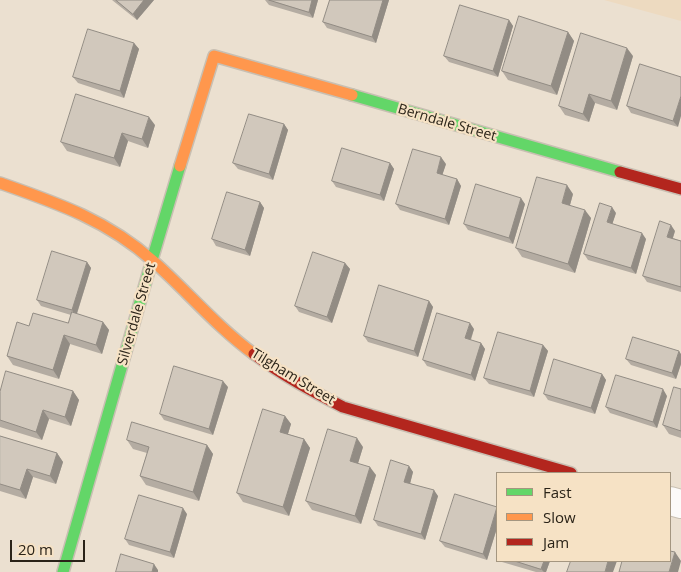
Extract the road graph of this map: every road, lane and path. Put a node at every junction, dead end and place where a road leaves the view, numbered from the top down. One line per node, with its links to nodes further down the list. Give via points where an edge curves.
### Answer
1 (214, 56): 3 (street, Berndale Street); 4 (street, Silverdale Street)
2 (0, 183): 4 (street, Tilgham Street, via 61,204 108,227)
3 (681, 189)
4 (152, 260): 5 (street, Tilgham Street, via 232,338 312,391 344,407 394,424); 6 (street, Silverdale Street)
5 (567, 472)
6 (63, 572)

